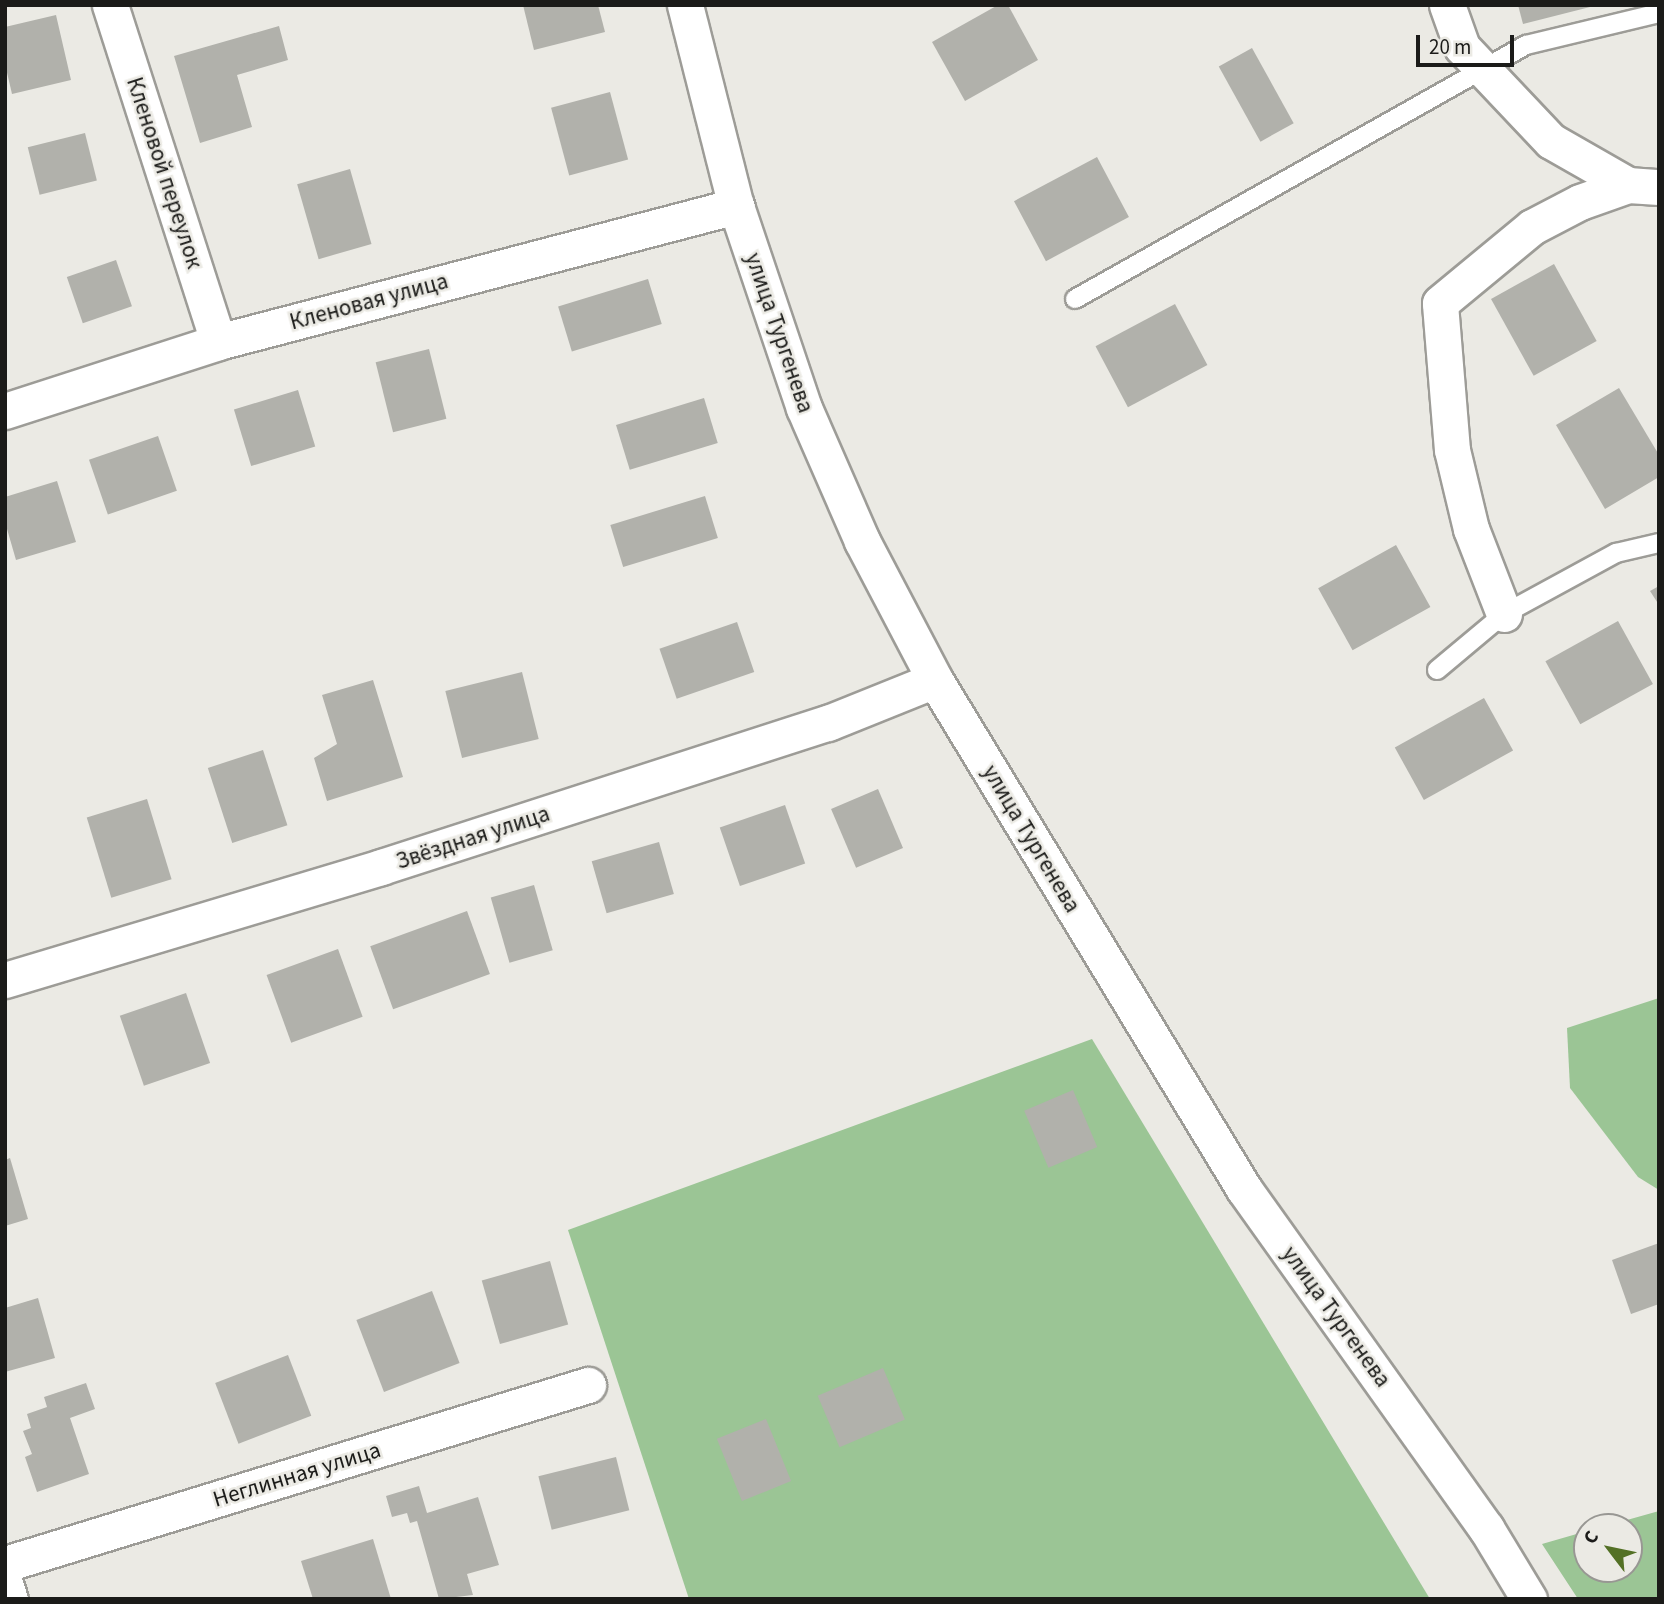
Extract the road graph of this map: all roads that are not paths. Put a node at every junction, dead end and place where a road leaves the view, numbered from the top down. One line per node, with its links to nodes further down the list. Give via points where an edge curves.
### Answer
1 (110, 5): 9 (street, Кленовой переулок)
2 (685, 5): 7 (street, улица Тургенева)
3 (1447, 5): 5 (street, via 1462,47)
4 (1659, 13): 5 (lane, via 1526,45)
5 (1485, 69): 6 (street, via 1551,141); 8 (lane)
6 (1643, 186): 12 (street, via 1580,202 1532,227 1440,303 1452,450 1471,529)
7 (736, 206): 9 (street, Кленовая улица); 14 (street, улица Тургенева, via 804,408 862,541)
8 (1075, 299)
9 (218, 342): 10 (street, Кленовая улица)
10 (5, 411)
11 (1659, 543): 12 (lane, via 1616,553)
12 (1504, 614): 13 (lane)
13 (1437, 670)
14 (935, 680): 15 (street, Звёздная улица, via 828,723 407,859); 20 (street, улица Тургенева, via 1244,1189 1486,1528)
15 (5, 980)
16 (588, 1385): 17 (street, Неглинная улица)
17 (5, 1564)
18 (5, 1584): 19 (street)
19 (10, 1599)
20 (1529, 1599)

